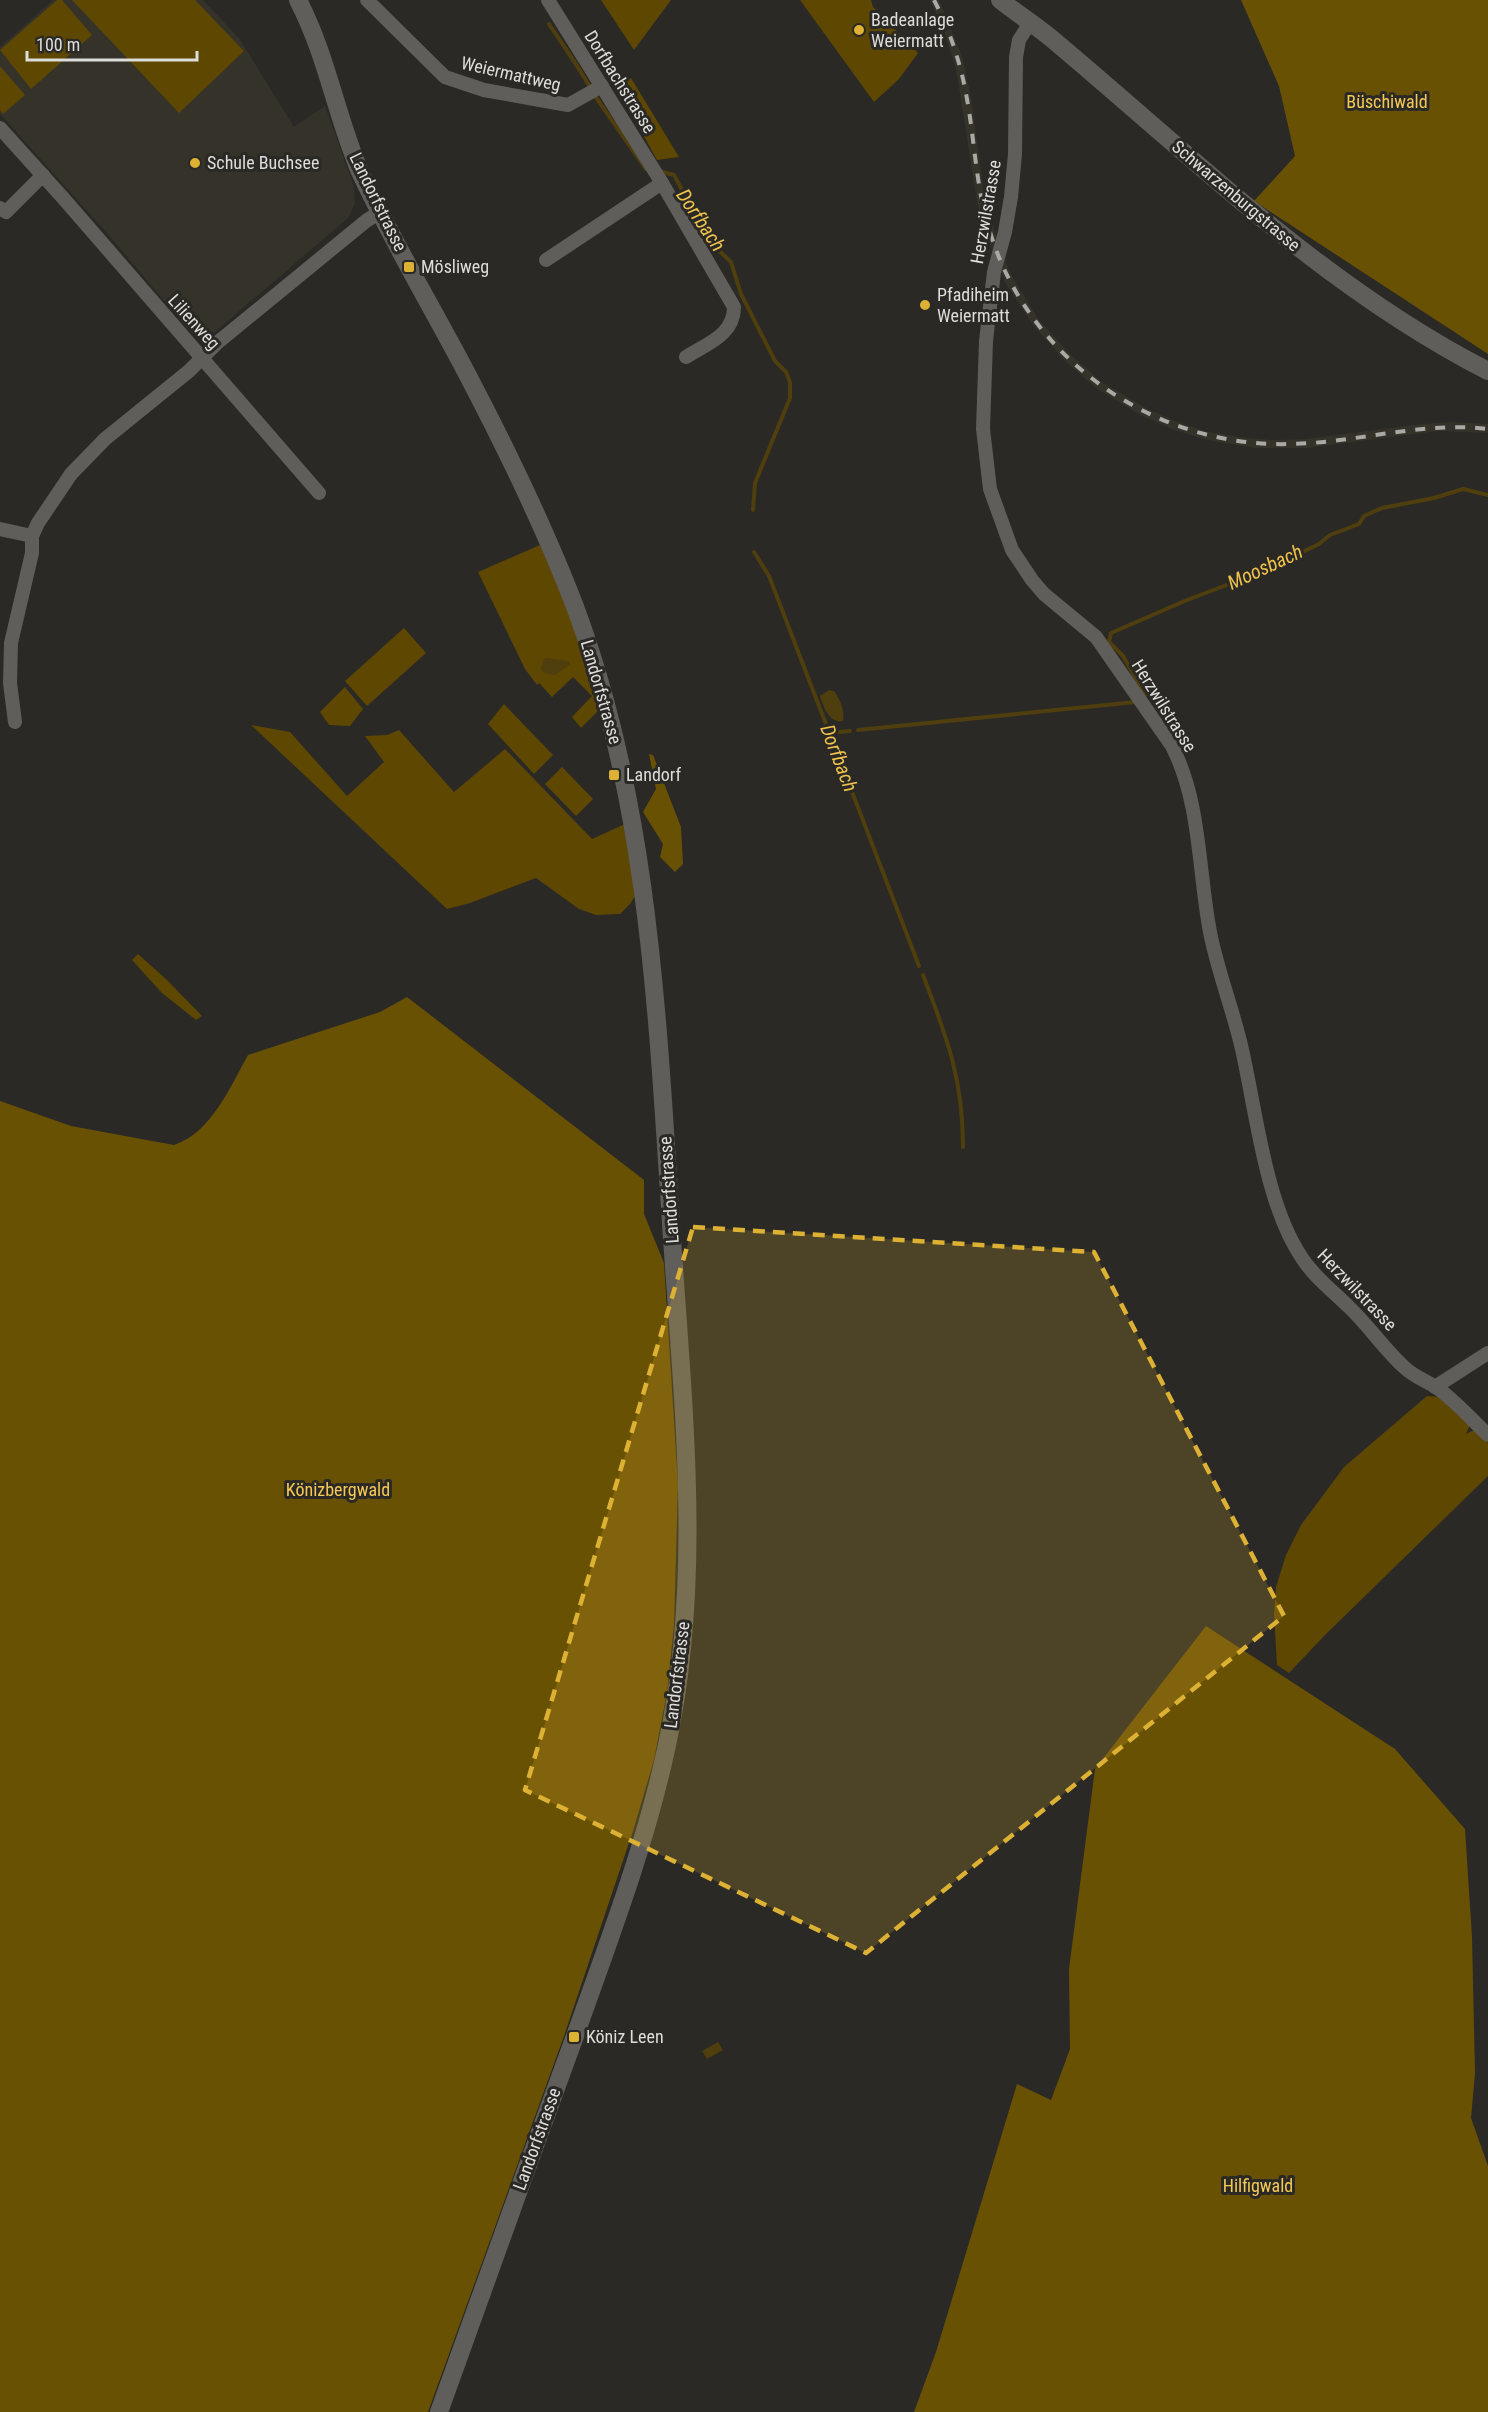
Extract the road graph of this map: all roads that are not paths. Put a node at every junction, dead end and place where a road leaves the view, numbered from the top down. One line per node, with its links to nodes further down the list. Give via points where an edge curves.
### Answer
1 (298, 0): 11 (street, Landorfstrasse, via 326,66 356,162)
2 (367, 0): 6 (street, Weiermattweg, via 445,77 484,90 568,105)
3 (548, 0): 6 (street, Dorfbachstrasse)
4 (1000, 0): 5 (street, Schwarzenburgstrasse)
5 (1030, 23): 15 (street, Schwarzenburgstrasse, via 1329,272 1400,321); 21 (street, Herzwilstrasse, via 1019,40 1016,57 1011,197 994,272 985,350 984,450 997,513 1012,550 1032,580 1096,637 1180,763 1191,800 1213,947 1236,1028 1271,1185 1286,1229 1303,1260 1324,1284 1369,1326 1404,1368)
6 (602, 86): 9 (street, Dorfbachstrasse)
7 (0, 128): 8 (street, Lilienweg)
8 (43, 175): 10 (street, via 6,212); 14 (street, Lilienweg)
9 (662, 183): 12 (street); 13 (street, Dorfbachstrasse, via 734,307 734,319 728,330)
10 (0, 208)
11 (380, 212): 14 (street, via 216,343); 23 (street, Landorfstrasse, via 467,374 537,517 573,602 611,721 636,835 648,918 685,1459 684,1624 674,1712 657,1790 615,1922)
12 (546, 260)
13 (686, 357)
14 (202, 359): 16 (street, Lilienweg); 18 (street, via 85,458 60,489)
15 (1488, 371)
16 (319, 492)
17 (0, 529): 18 (street)
18 (32, 536): 19 (street, via 32,552 11,643 10,683)
19 (15, 722)
20 (1488, 1353): 21 (street)
21 (1436, 1387): 22 (street, Herzwilstrasse)
22 (1488, 1435)
23 (439, 2412)

